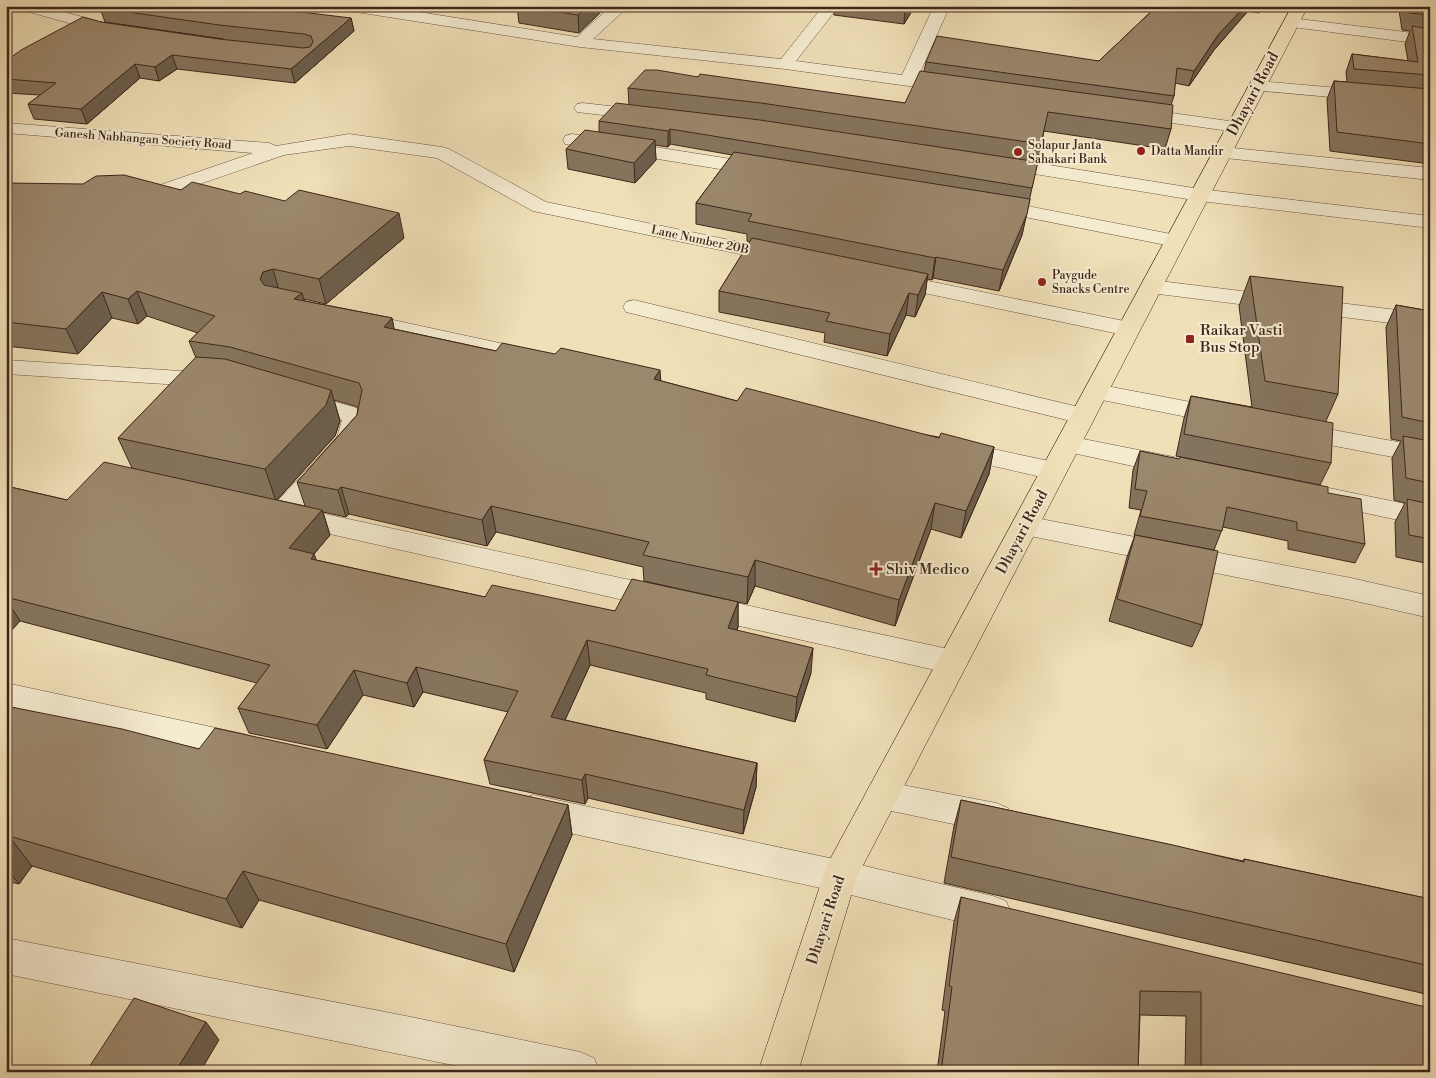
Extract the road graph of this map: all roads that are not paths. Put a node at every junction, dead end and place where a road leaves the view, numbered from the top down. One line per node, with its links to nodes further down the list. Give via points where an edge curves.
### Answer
1 (22, 6): 7 (street)
2 (350, 6): 9 (street)
3 (621, 6): 9 (street)
4 (830, 6): 10 (street)
5 (940, 10): 11 (street)
6 (1295, 15): 8 (street); 12 (main road, Dhayari Road)
7 (125, 32)
8 (1430, 40)
9 (580, 42): 10 (street)
10 (785, 64): 11 (street)
11 (908, 81): 13 (street)
12 (1258, 86): 14 (street); 18 (main road, Dhayari Road)
13 (966, 89)
14 (1430, 101)
15 (584, 108): 17 (street)
16 (1120, 111): 18 (street)
17 (662, 117)
18 (1236, 127): 22 (main road, Dhayari Road)
19 (6, 128): 21 (street, Ganesh Nabhangan Society Road)
20 (572, 140): 24 (street)
21 (281, 150): 26 (street, via 162,191); 31 (street, Lane Number 20B, via 349,140 442,153 540,207)
22 (1222, 153): 25 (street); 27 (main road, Dhayari Road)
23 (977, 160): 27 (street)
24 (779, 172)
25 (1430, 174)
26 (115, 192)
27 (1200, 195): 29 (street); 30 (main road, Dhayari Road)
28 (976, 203): 30 (street)
29 (1430, 222)
30 (1176, 241): 33 (main road, Dhayari Road)
31 (801, 261)
32 (869, 275): 37 (street)
33 (1151, 287): 36 (street); 37 (main road, Dhayari Road)
34 (634, 307): 43 (street)
35 (338, 315): 38 (street)
36 (1430, 321)
37 (1130, 329): 41 (main road, Dhayari Road)
38 (551, 362)
39 (6, 367): 40 (street)
40 (238, 381)
41 (1096, 392): 43 (main road, Dhayari Road); 44 (street)
42 (283, 394): 53 (street, via 355,416 349,440)
43 (1083, 416): 46 (main road, Dhayari Road)
44 (1248, 421)
45 (1277, 427): 48 (street)
46 (1068, 444): 49 (street); 50 (main road, Dhayari Road)
47 (938, 446): 50 (street)
48 (1430, 456)
49 (1195, 470)
50 (1054, 471): 55 (main road, Dhayari Road)
51 (1303, 492): 54 (street)
52 (253, 508): 53 (street)
53 (282, 514): 57 (street)
54 (1430, 518)
55 (1025, 526): 56 (street); 57 (main road, Dhayari Road)
56 (1430, 607)
57 (953, 662): 60 (main road, Dhayari Road)
58 (6, 695): 59 (street)
59 (277, 754)
60 (882, 795): 62 (street); 63 (main road, Dhayari Road)
61 (500, 802): 63 (street)
62 (1025, 824)
63 (839, 876): 64 (street); 67 (main road, Dhayari Road)
64 (1023, 920)
65 (6, 956): 66 (street)
66 (580, 1072)
67 (778, 1072)

